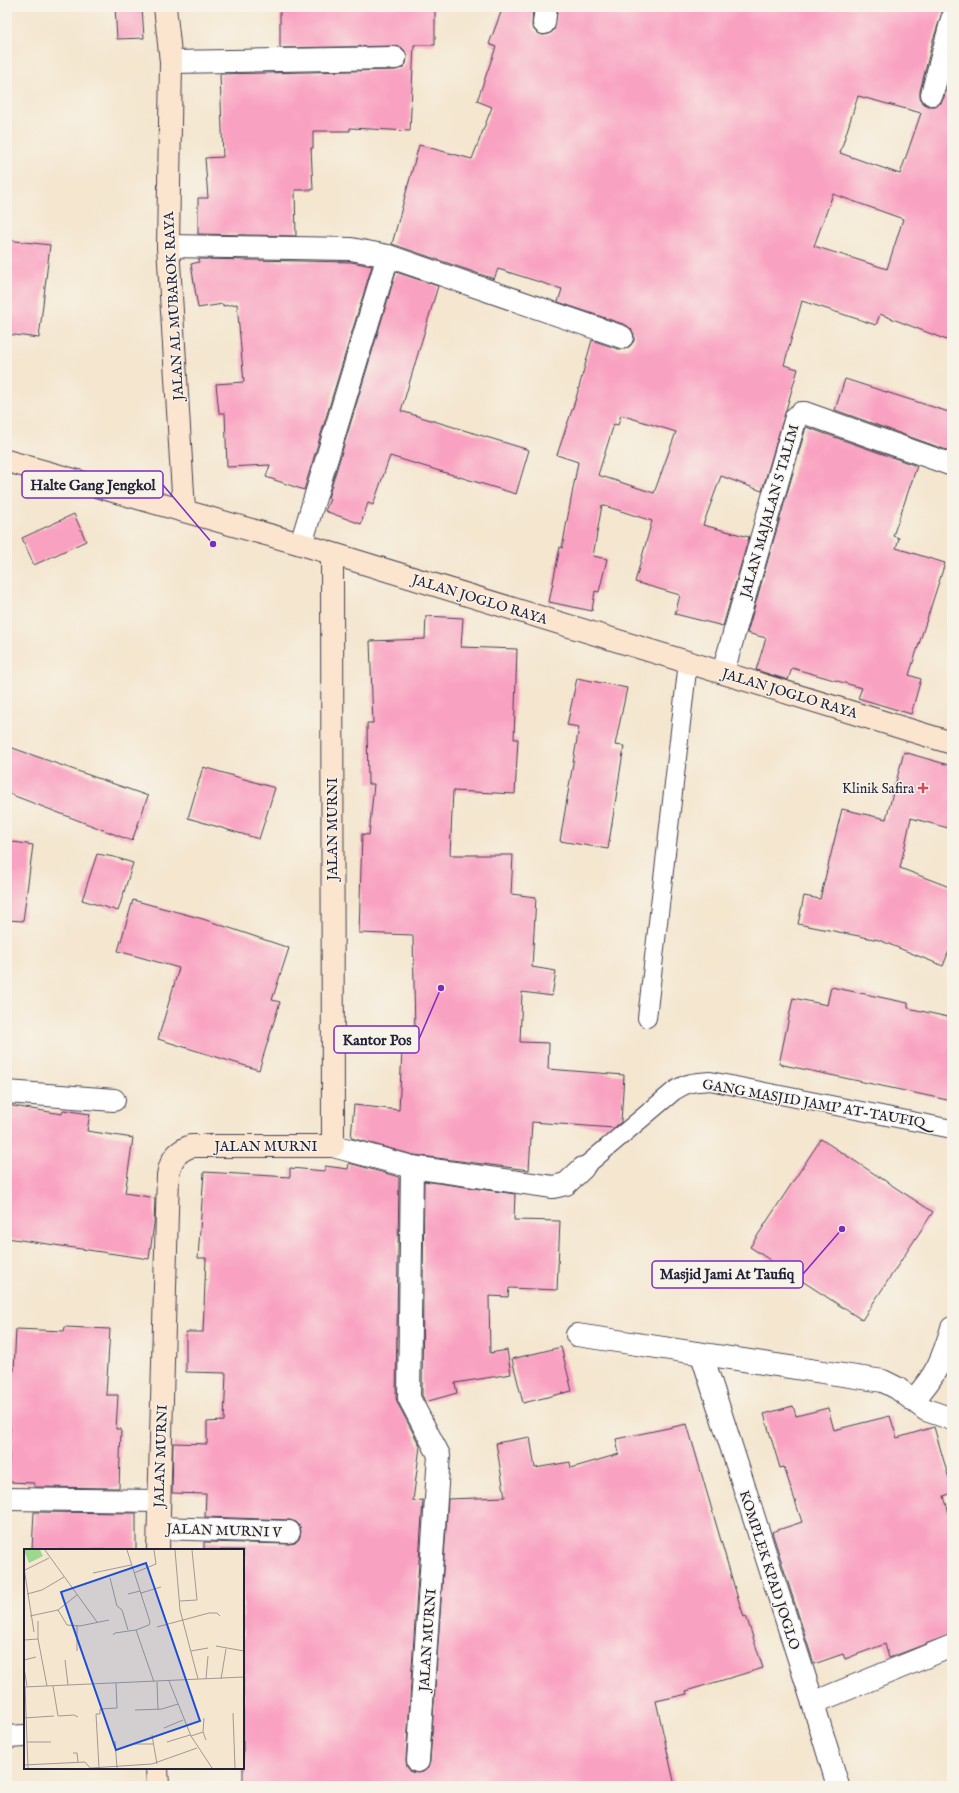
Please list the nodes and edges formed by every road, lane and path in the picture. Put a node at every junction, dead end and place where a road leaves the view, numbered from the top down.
1 (165, 7) edge
2 (952, 19) edge
3 (395, 58) dead end
4 (171, 62) junction
5 (932, 94) dead end
6 (168, 246) junction
7 (388, 256) junction
8 (622, 337) dead end
9 (7, 461) edge
10 (952, 464) edge
11 (184, 510) junction
12 (301, 544) junction
13 (332, 554) junction
14 (688, 662) junction
15 (723, 672) junction
16 (952, 743) edge
17 (647, 1018) dead end
18 (7, 1092) edge
19 (114, 1100) dead end
20 (952, 1129) edge
21 (333, 1146) junction
22 (412, 1167) junction
23 (583, 1168) joint
24 (952, 1328) edge
25 (577, 1335) dead end
26 (702, 1355) junction
27 (914, 1400) junction
28 (952, 1419) edge
29 (7, 1498) edge
30 (159, 1501) junction
31 (159, 1528) junction
32 (289, 1532) dead end
33 (158, 1549) edge
34 (952, 1646) edge
35 (813, 1703) junction
36 (24, 1736) edge
37 (7, 1737) edge
38 (418, 1761) dead end
39 (157, 1769) edge
40 (158, 1786) edge
41 (838, 1786) edge

1 - 4 street, JALAN AL MUBAROK RAYA
2 - 5 street
3 - 4 street
4 - 6 street, JALAN AL MUBAROK RAYA
6 - 7 street
6 - 11 street, JALAN AL MUBAROK RAYA
7 - 8 street
7 - 12 street
9 - 11 street, JALAN JOGLO RAYA
10 - 15 street, JALAN MAJALAN S TALIM
11 - 12 street, JALAN JOGLO RAYA
12 - 13 street, JALAN JOGLO RAYA
13 - 14 street, JALAN JOGLO RAYA
13 - 21 street, JALAN MURNI
14 - 15 street, JALAN JOGLO RAYA
14 - 17 lane
15 - 16 street, JALAN JOGLO RAYA
18 - 19 street
20 - 23 lane, GANG MASJID JAMI' AT-TAUFIQ
21 - 22 street, GANG MASJID JAMI' AT-TAUFIQ
21 - 30 street, JALAN MURNI
22 - 23 street, GANG MASJID JAMI' AT-TAUFIQ
22 - 38 street, JALAN MURNI
24 - 27 street
25 - 26 street
26 - 27 street
26 - 35 street, KOMPLEK KPAD JOGLO
27 - 28 street
29 - 30 street
30 - 31 street, JALAN MURNI
31 - 32 street, JALAN MURNI V
31 - 33 street, JALAN MURNI
34 - 35 street
35 - 41 street, KOMPLEK KPAD JOGLO
36 - 37 street
39 - 40 street

